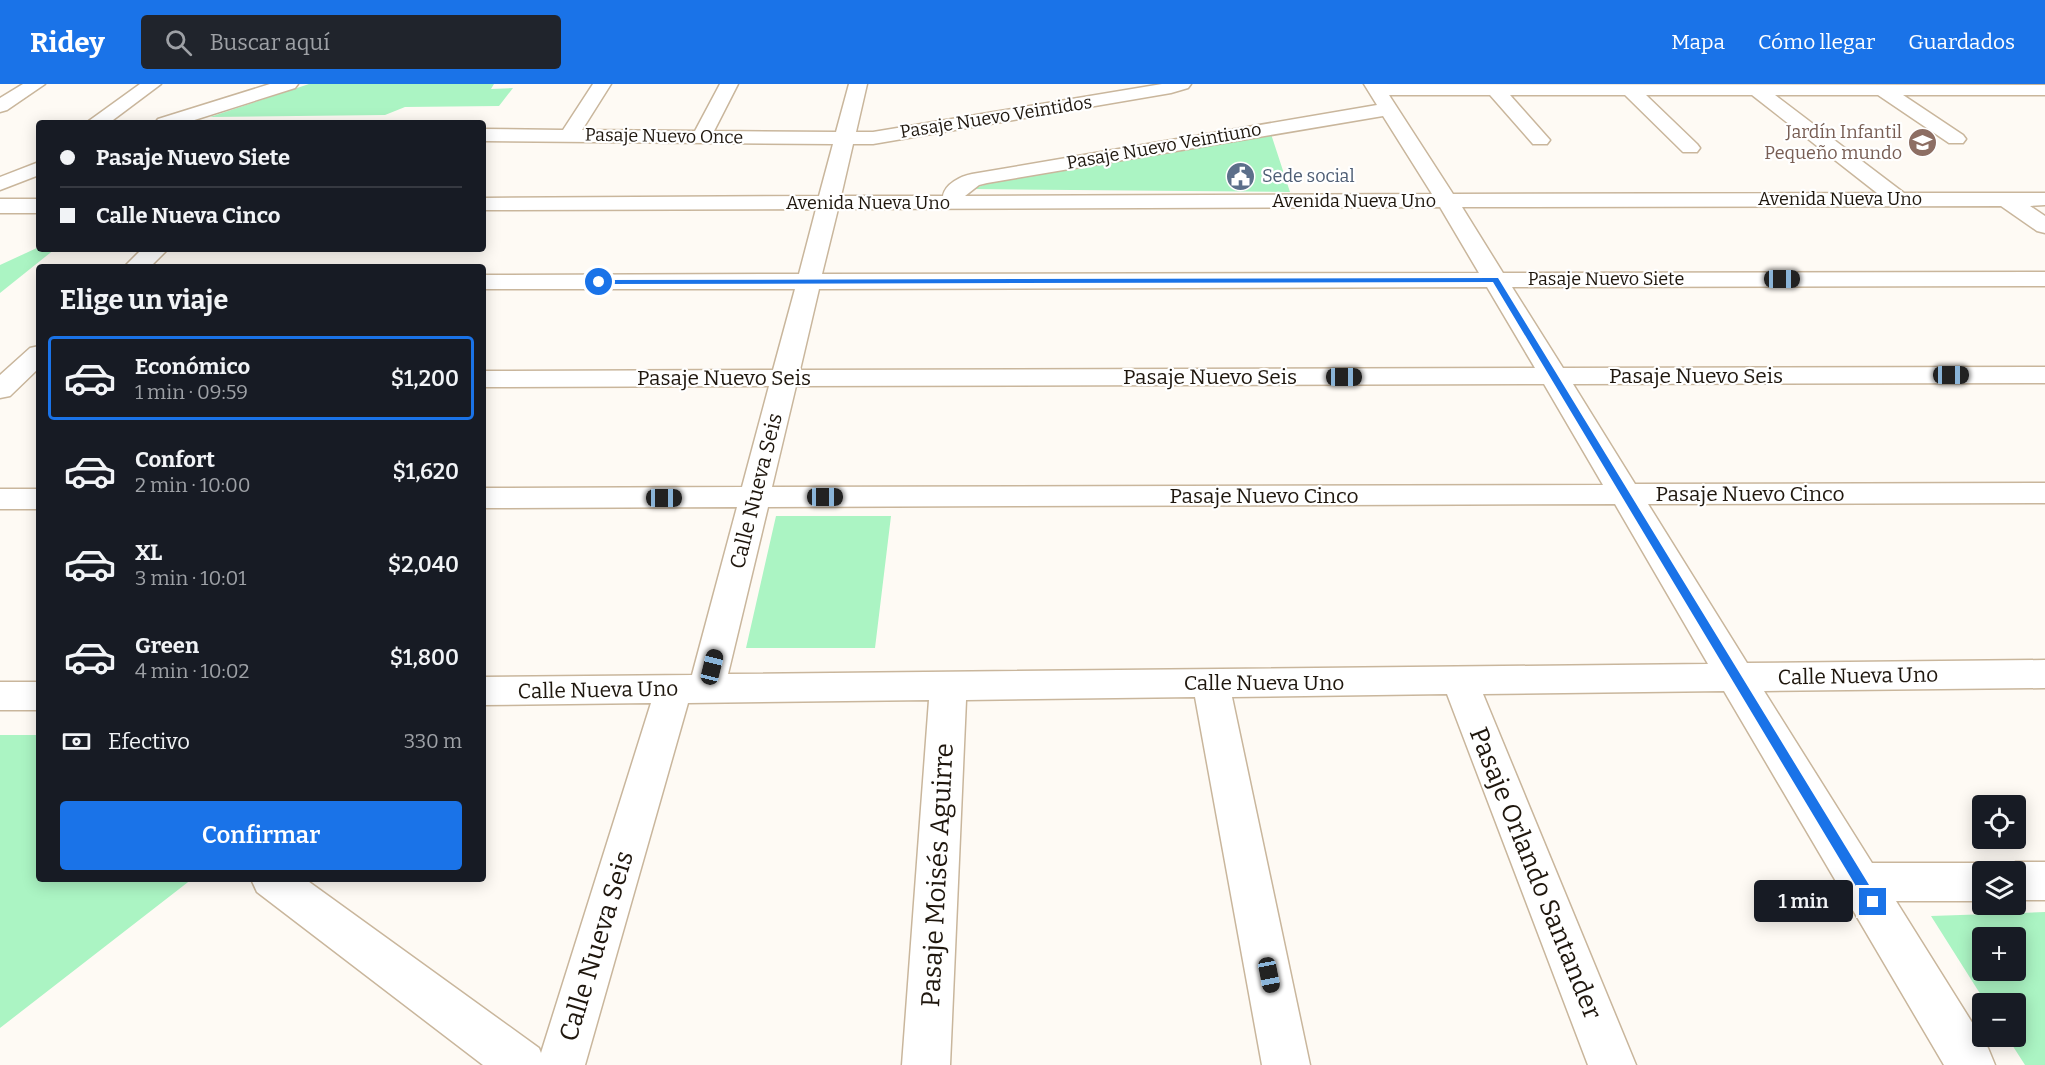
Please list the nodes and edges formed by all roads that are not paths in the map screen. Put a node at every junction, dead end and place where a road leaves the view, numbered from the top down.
1 (36, 84) edge
2 (152, 84) edge
3 (289, 84) edge
4 (602, 84) edge
5 (729, 84) edge
6 (858, 84) edge
7 (1182, 84) edge
8 (1375, 87) edge
9 (1642, 88) edge
10 (1496, 90) junction
11 (1756, 90) junction
12 (1882, 90) junction
13 (2005, 90) junction
14 (2045, 90) edge
15 (0, 106) edge
16 (2035, 107) dead end
17 (1389, 109) junction
18 (100, 120) edge
19 (175, 120) edge
20 (486, 135) edge
21 (569, 135) junction
22 (702, 136) junction
23 (844, 138) junction
24 (1956, 139) dead end
25 (1540, 140) dead end
26 (1690, 148) dead end
27 (36, 169) edge
28 (0, 184) edge
29 (1898, 199) junction
30 (2006, 199) junction
31 (2045, 199) edge
32 (1448, 201) junction
33 (954, 202) junction
34 (828, 203) junction
35 (486, 204) edge
36 (0, 206) edge
37 (36, 206) edge
38 (2045, 226) edge
39 (153, 252) edge
40 (139, 264) edge
41 (2045, 279) edge
42 (1495, 280) junction
43 (808, 281) junction
44 (486, 282) edge
45 (36, 357) edge
46 (2045, 375) edge
47 (1554, 376) junction
48 (784, 378) junction
49 (486, 379) edge
50 (36, 380) edge
51 (5, 385) edge
52 (2045, 493) edge
53 (1625, 495) junction
54 (754, 497) junction
55 (486, 498) edge
56 (0, 499) edge
57 (36, 499) edge
58 (2045, 674) edge
59 (1736, 677) junction
60 (1460, 681) junction
61 (1211, 683) junction
62 (948, 685) junction
63 (690, 689) junction
64 (486, 691) edge
65 (0, 696) edge
66 (36, 696) edge
67 (2026, 881) edge
68 (2045, 881) edge
69 (276, 882) edge
70 (1860, 882) junction
71 (1972, 882) edge
72 (522, 1065) edge
73 (561, 1065) edge
74 (926, 1065) edge
75 (1286, 1065) edge
76 (1612, 1065) edge
77 (1971, 1065) edge

1 - 15 street
2 - 18 street
3 - 19 street
4 - 21 street
5 - 22 street
6 - 23 street, Calle Nueva Seis
7 - 23 street, Pasaje Nuevo Veintidos
8 - 10 street
8 - 17 street
9 - 10 street
9 - 11 street
9 - 26 street
10 - 25 street
11 - 12 street
11 - 29 street
12 - 13 street
12 - 24 street
13 - 14 street
13 - 16 street
17 - 32 street
17 - 33 street, Pasaje Nuevo Veintiuno
20 - 21 street, Pasaje Nuevo Once
21 - 22 street, Pasaje Nuevo Once
22 - 23 street, Pasaje Nuevo Once
23 - 34 street, Calle Nueva Seis
27 - 28 street
29 - 30 street, Avenida Nueva Uno
29 - 32 street, Avenida Nueva Uno
30 - 31 street, Avenida Nueva Uno
30 - 38 street
32 - 33 street, Avenida Nueva Uno
32 - 42 street
33 - 34 street, Avenida Nueva Uno
34 - 35 street, Avenida Nueva Uno
34 - 43 street, Calle Nueva Seis
36 - 37 street
39 - 40 street
41 - 42 street, Pasaje Nuevo Siete
42 - 43 street, Pasaje Nuevo Siete
42 - 47 street
43 - 44 street, Pasaje Nuevo Siete
43 - 48 street, Calle Nueva Seis
45 - 51 street
46 - 47 street, Pasaje Nuevo Seis
47 - 48 street, Pasaje Nuevo Seis
47 - 53 street
48 - 49 street, Pasaje Nuevo Seis
48 - 54 street, Calle Nueva Seis
50 - 51 street
52 - 53 street, Pasaje Nuevo Cinco
53 - 54 street, Pasaje Nuevo Cinco
53 - 59 street
54 - 55 street, Pasaje Nuevo Cinco
54 - 63 street, Calle Nueva Seis
56 - 57 street
58 - 59 street, Calle Nueva Uno
59 - 60 street, Calle Nueva Uno
59 - 70 street
60 - 61 street, Calle Nueva Uno
60 - 76 street, Pasaje Orlando Santander
61 - 62 street, Calle Nueva Uno
61 - 75 street
62 - 63 street, Calle Nueva Uno
62 - 74 street, Pasaje Moisés Aguirre
63 - 64 street, Calle Nueva Uno
63 - 73 street, Calle Nueva Seis
65 - 66 street
67 - 68 street
69 - 72 street
70 - 71 street
70 - 77 street

